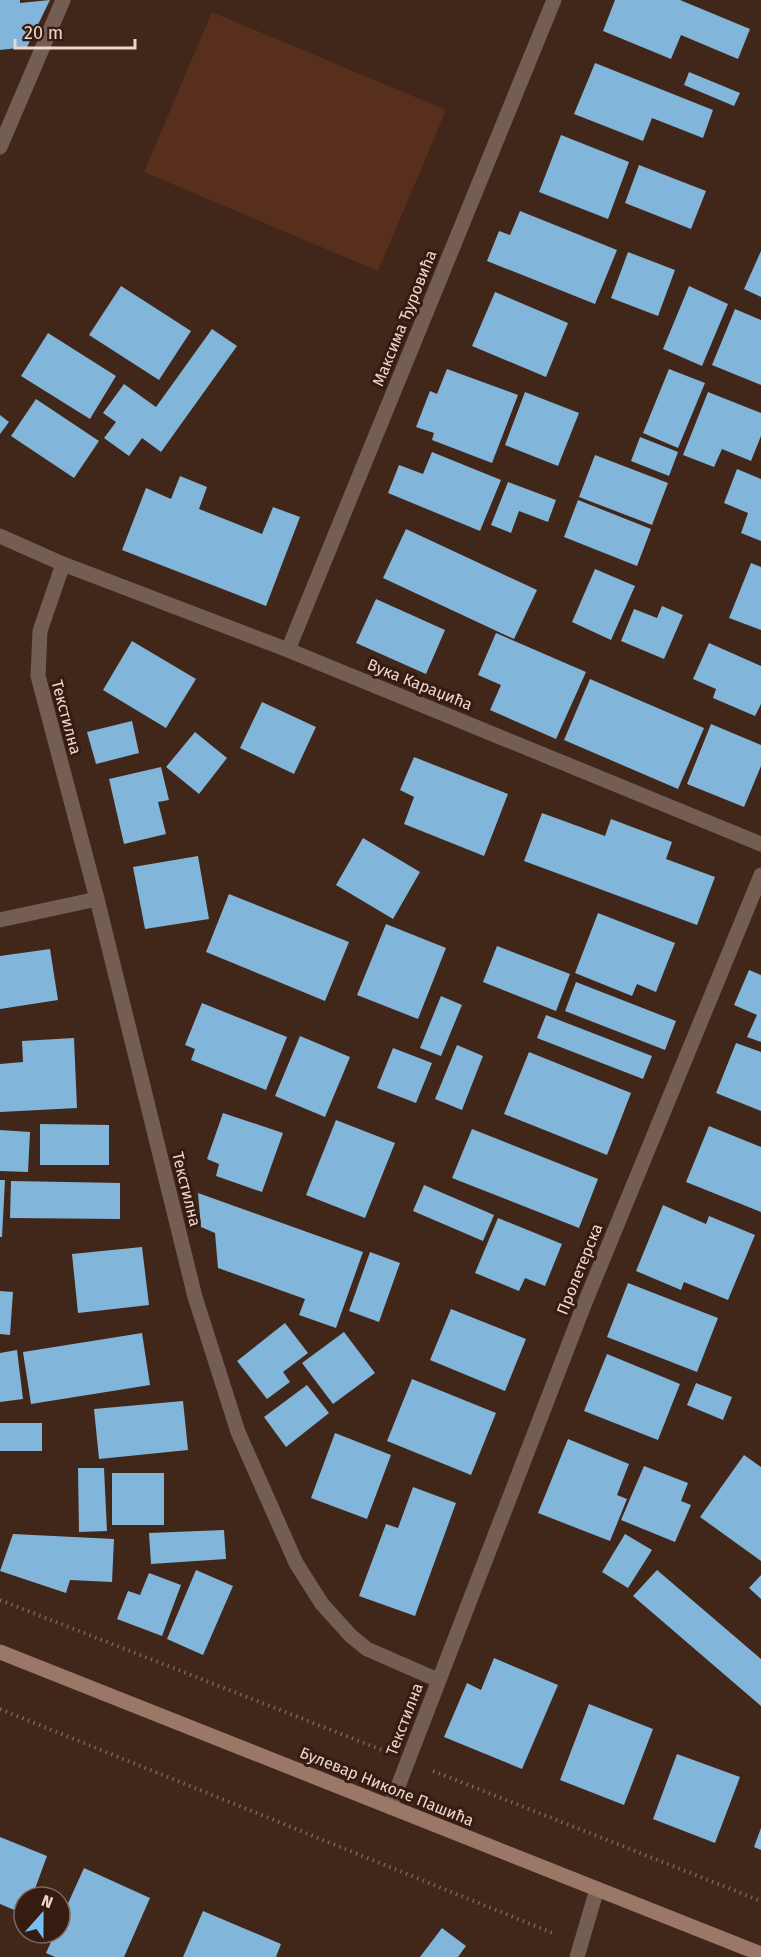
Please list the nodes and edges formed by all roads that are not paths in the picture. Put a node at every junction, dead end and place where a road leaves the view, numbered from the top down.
1 (63, 0) edge
2 (554, 0) edge
3 (0, 147) edge
4 (0, 536) edge
5 (63, 564) junction
6 (288, 650) junction
7 (761, 843) edge
8 (761, 875) edge
9 (97, 899) junction
10 (0, 920) edge
11 (0, 1652) edge
12 (438, 1680) junction
13 (390, 1807) junction
14 (597, 1889) junction
15 (578, 1951) edge
16 (761, 1954) edge

1 - 3 street
2 - 6 street, Максима Ђуровића
4 - 5 street
5 - 6 street, Вука Караџића
5 - 9 street, Текстилна
6 - 7 street, Вука Караџића
8 - 12 street, Пролетерска
9 - 10 street
9 - 12 street, Текстилна
11 - 13 main road, Булевар Николе Пашића
12 - 13 street, Текстилна
13 - 14 main road, Булевар Николе Пашића
14 - 15 street
14 - 16 main road, Булевар Николе Пашића

